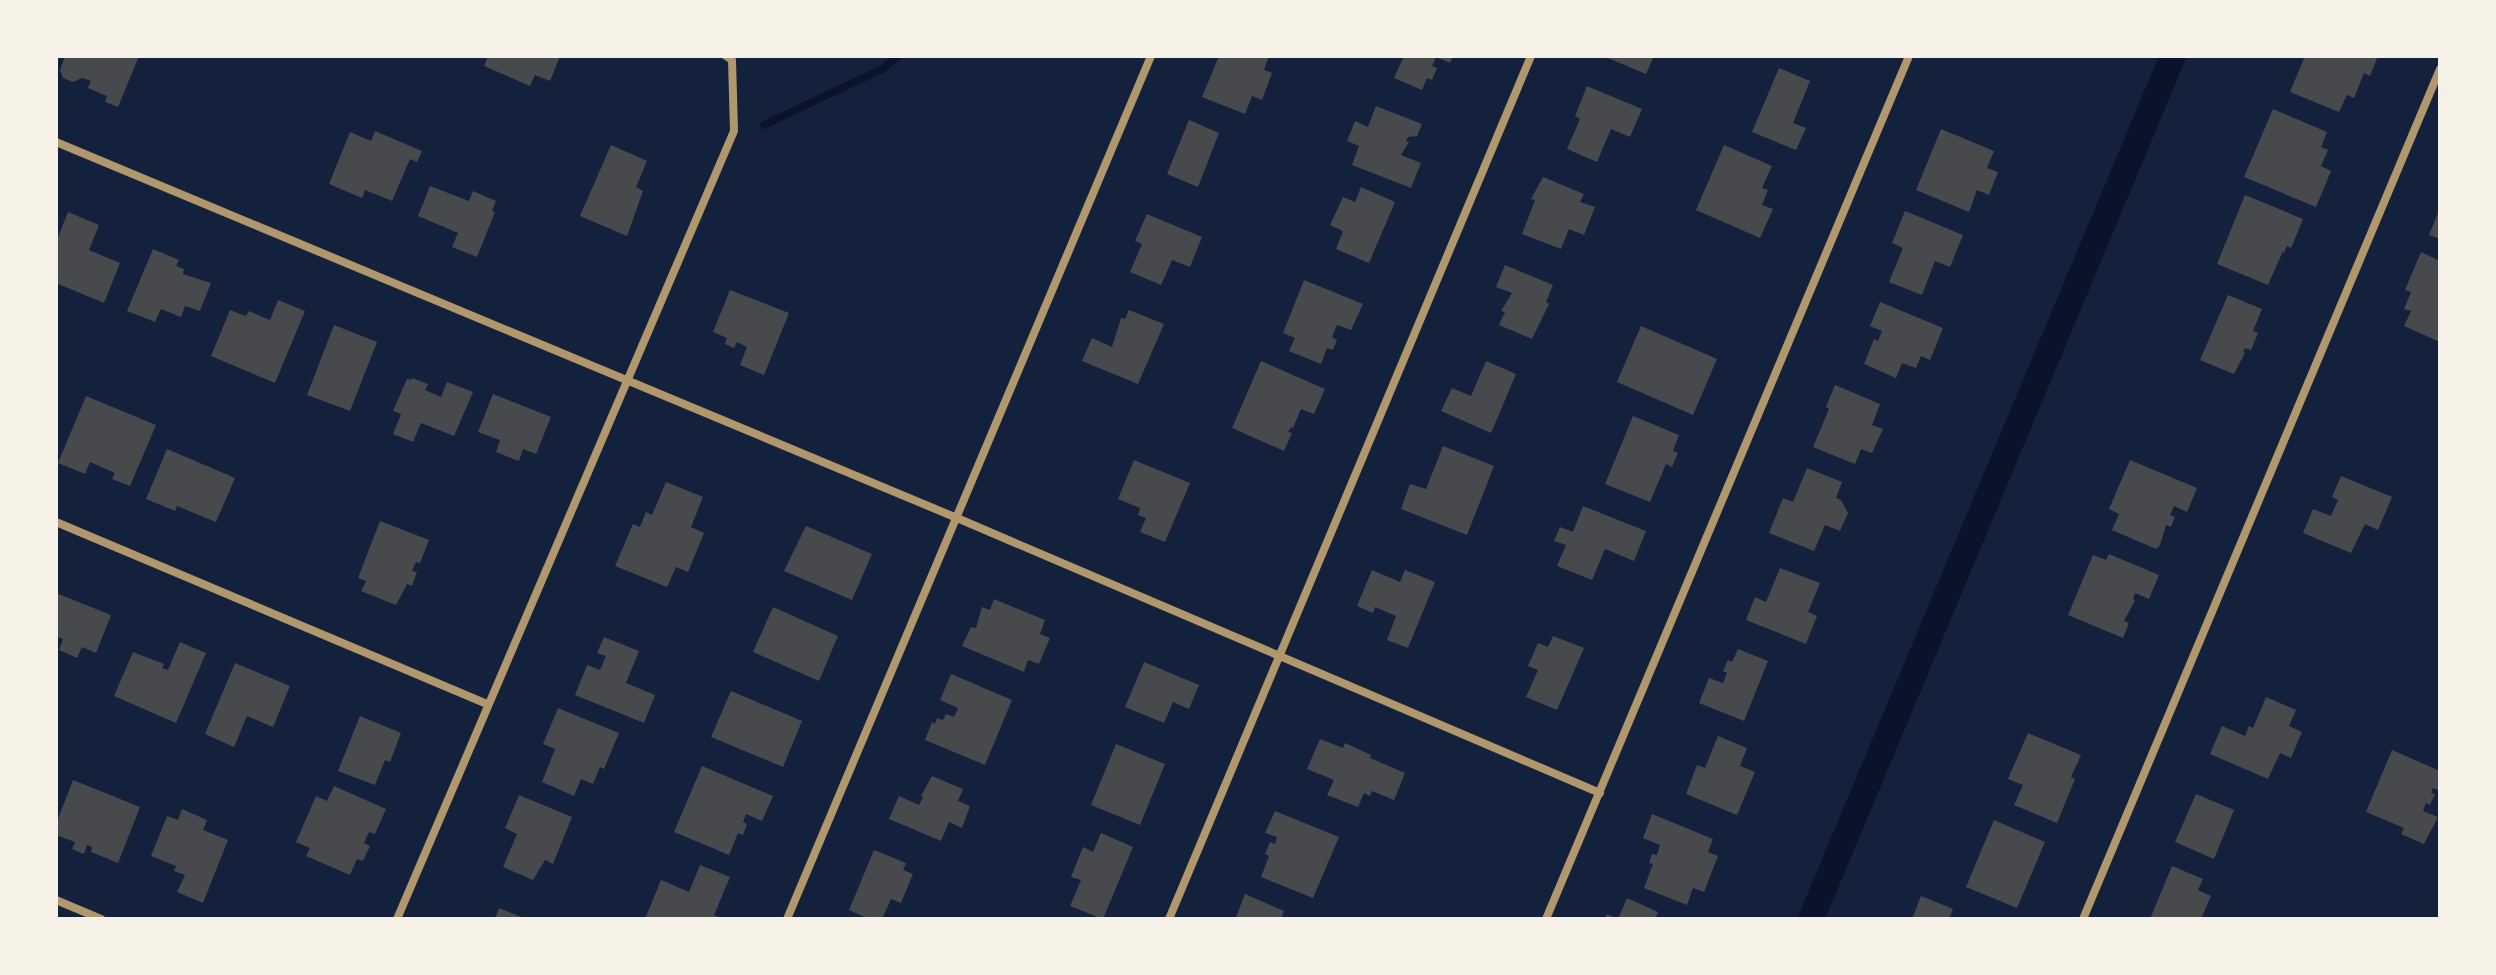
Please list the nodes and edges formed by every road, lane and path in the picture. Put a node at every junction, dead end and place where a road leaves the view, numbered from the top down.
1 (1151, 56) edge
2 (1531, 56) edge
3 (1909, 56) edge
4 (729, 58) edge
5 (2440, 69) edge
6 (56, 142) edge
7 (626, 381) junction
8 (957, 518) junction
9 (56, 522) edge
10 (1279, 656) junction
11 (487, 704) junction
12 (1600, 793) junction
13 (56, 900) edge
14 (101, 919) edge
15 (397, 919) edge
16 (787, 919) edge
17 (1169, 919) edge
18 (1546, 919) edge
19 (2083, 919) edge

1 - 8 street
2 - 10 street
3 - 12 street
4 - 7 street
5 - 19 street
6 - 7 street
7 - 8 street
7 - 11 street
8 - 10 street
8 - 16 street
9 - 11 street
10 - 12 street
10 - 17 street
11 - 15 street
12 - 18 street
13 - 14 street

